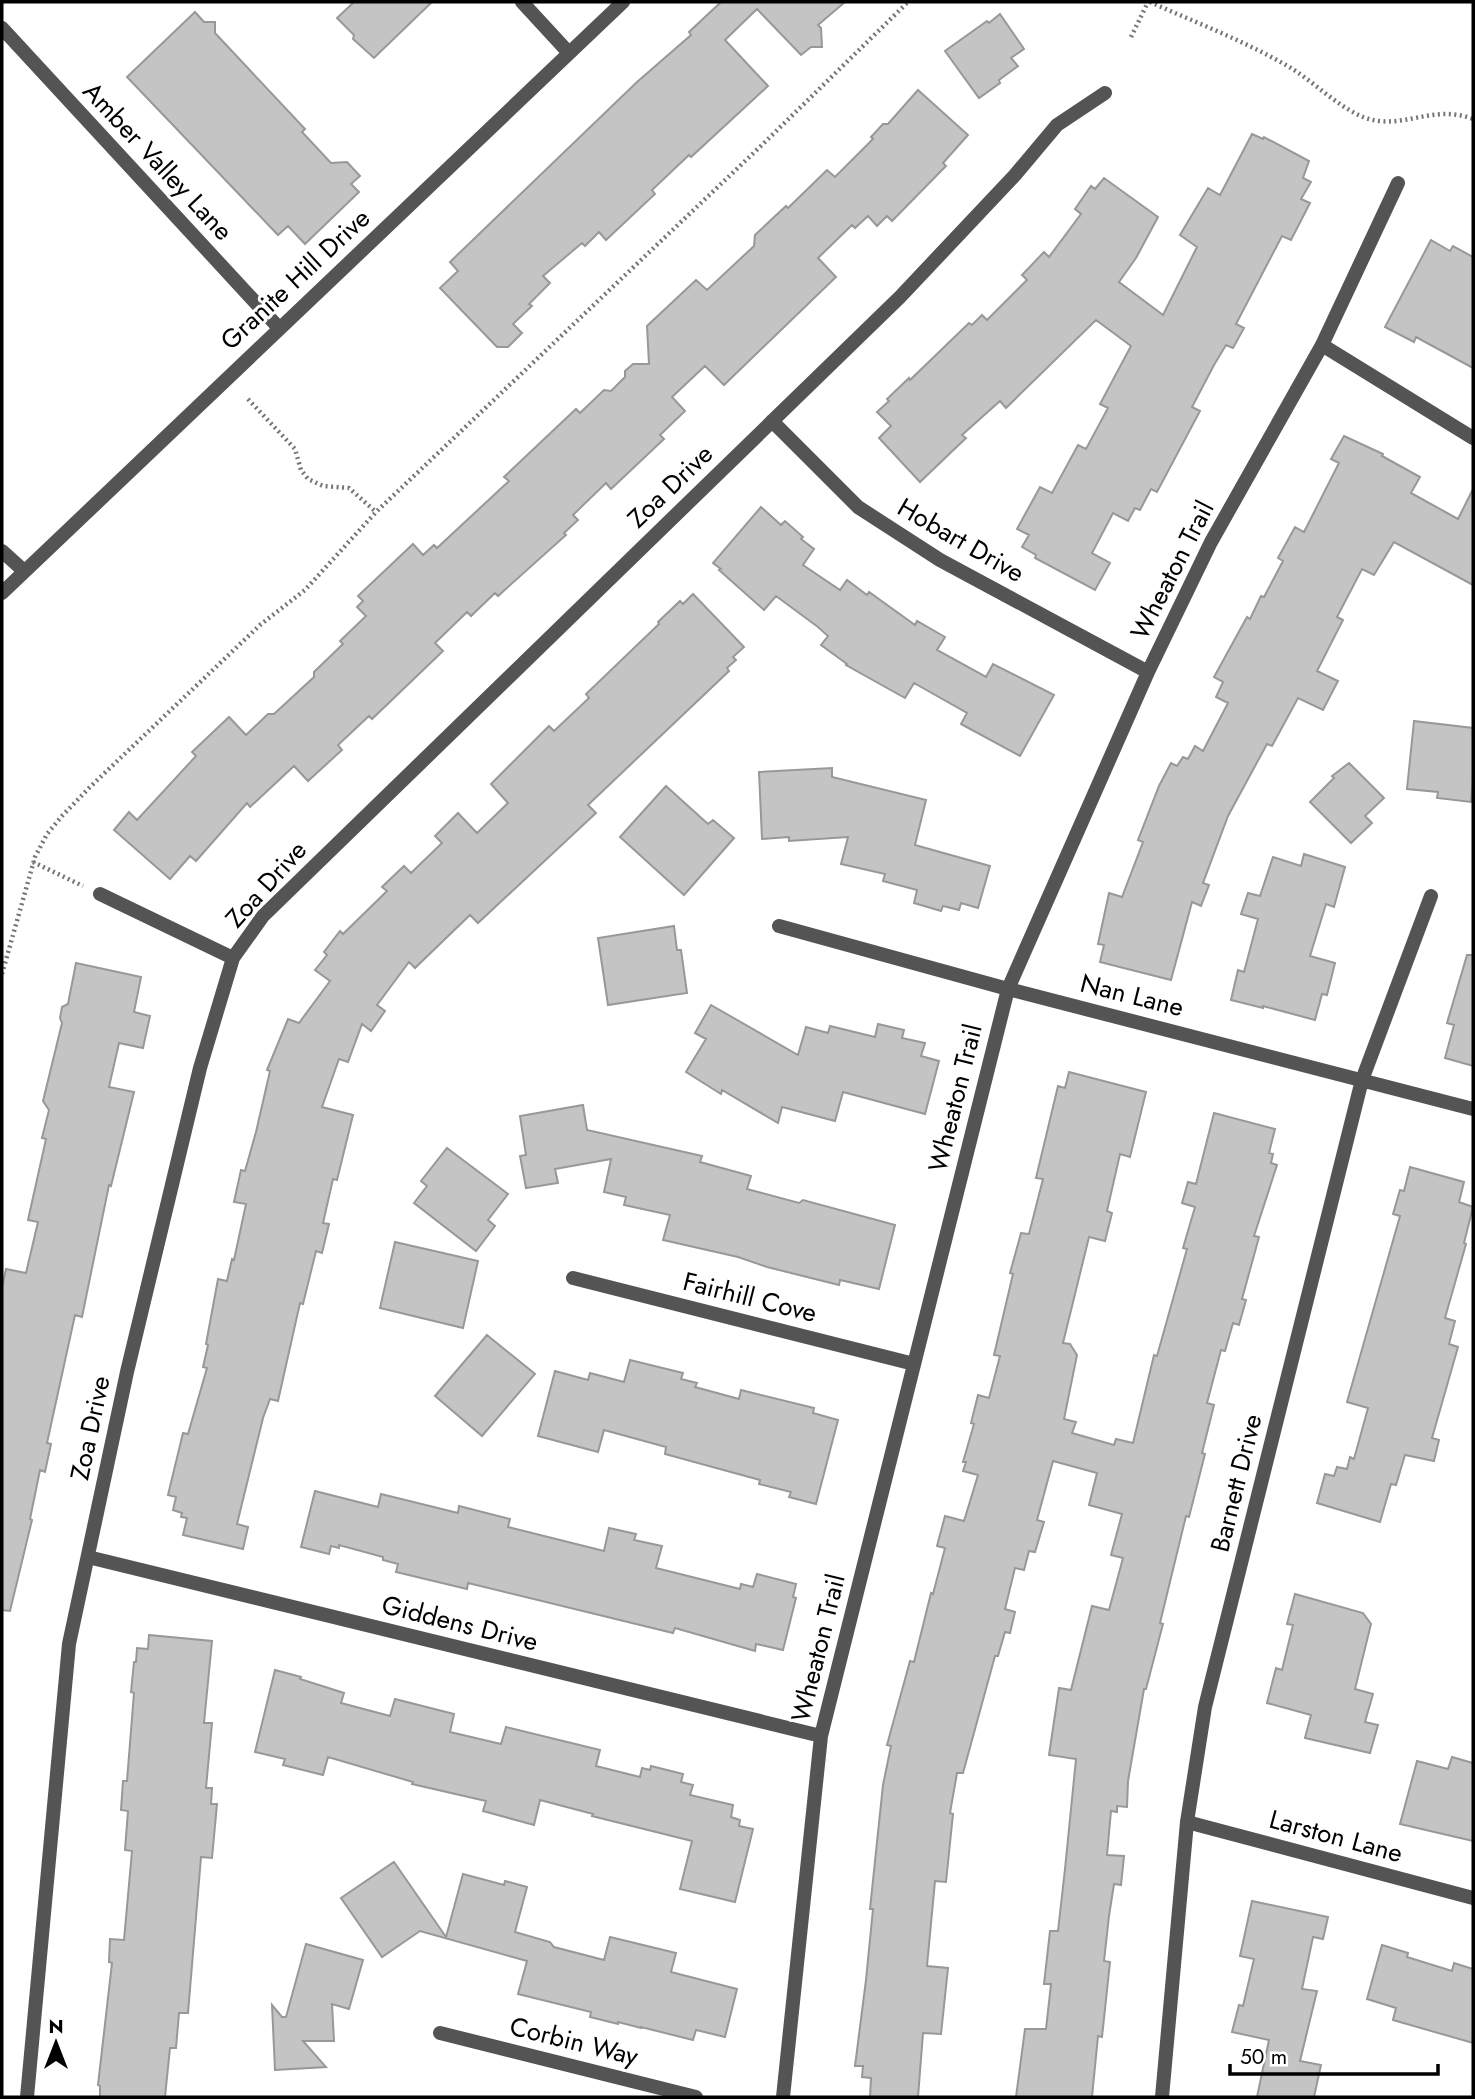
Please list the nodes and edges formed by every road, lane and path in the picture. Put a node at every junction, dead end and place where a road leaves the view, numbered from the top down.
1 (522, 2) edge
2 (623, 2) edge
3 (908, 2) edge
4 (1149, 2) edge
5 (2, 28) edge
6 (1131, 37) dead end
7 (569, 53) junction
8 (1105, 93) dead end
9 (1473, 119) edge
10 (1398, 183) dead end
11 (279, 328) junction
12 (1322, 345) junction
13 (248, 399) dead end
14 (772, 421) junction
15 (1473, 438) edge
16 (376, 512) junction
17 (2, 551) edge
18 (24, 571) junction
19 (2, 593) edge
20 (1148, 672) junction
21 (33, 862) junction
22 (100, 894) joint
23 (1431, 895) dead end
24 (779, 926) dead end
25 (233, 958) junction
26 (2, 974) edge
27 (1008, 989) junction
28 (1363, 1080) junction
29 (1473, 1109) edge
30 (573, 1278) dead end
31 (915, 1364) junction
32 (88, 1557) junction
33 (821, 1736) junction
34 (1187, 1822) junction
35 (1473, 1898) edge
36 (440, 2033) dead end
37 (27, 2097) edge
38 (696, 2097) edge
39 (783, 2097) edge
40 (1162, 2097) edge

1 - 7 street
2 - 7 street, Granite Hill Drive
3 - 16 path
4 - 6 path
4 - 9 path
5 - 11 street, Amber Valley Lane
7 - 11 street, Granite Hill Drive
8 - 14 street, Zoa Drive
10 - 12 street, Wheaton Trail
11 - 18 street, Granite Hill Drive
12 - 15 street
12 - 20 street, Wheaton Trail
13 - 16 path
14 - 20 street, Hobart Drive
14 - 25 street, Zoa Drive
16 - 21 path
17 - 18 street
18 - 19 street, Granite Hill Drive
20 - 27 street, Wheaton Trail
21 - 22 path
21 - 26 path
22 - 25 street
23 - 28 street, Barnett Drive
24 - 27 street, Nan Lane
25 - 32 street, Zoa Drive
27 - 28 street, Nan Lane
27 - 31 street, Wheaton Trail
28 - 29 street, Nan Lane
28 - 34 street, Barnett Drive
30 - 31 street, Fairhill Cove
31 - 33 street, Wheaton Trail
32 - 33 street, Giddens Drive
32 - 37 street, Zoa Drive
33 - 39 street, Wheaton Trail
34 - 35 street, Larston Lane
34 - 40 street, Barnett Drive
36 - 38 street, Corbin Way

